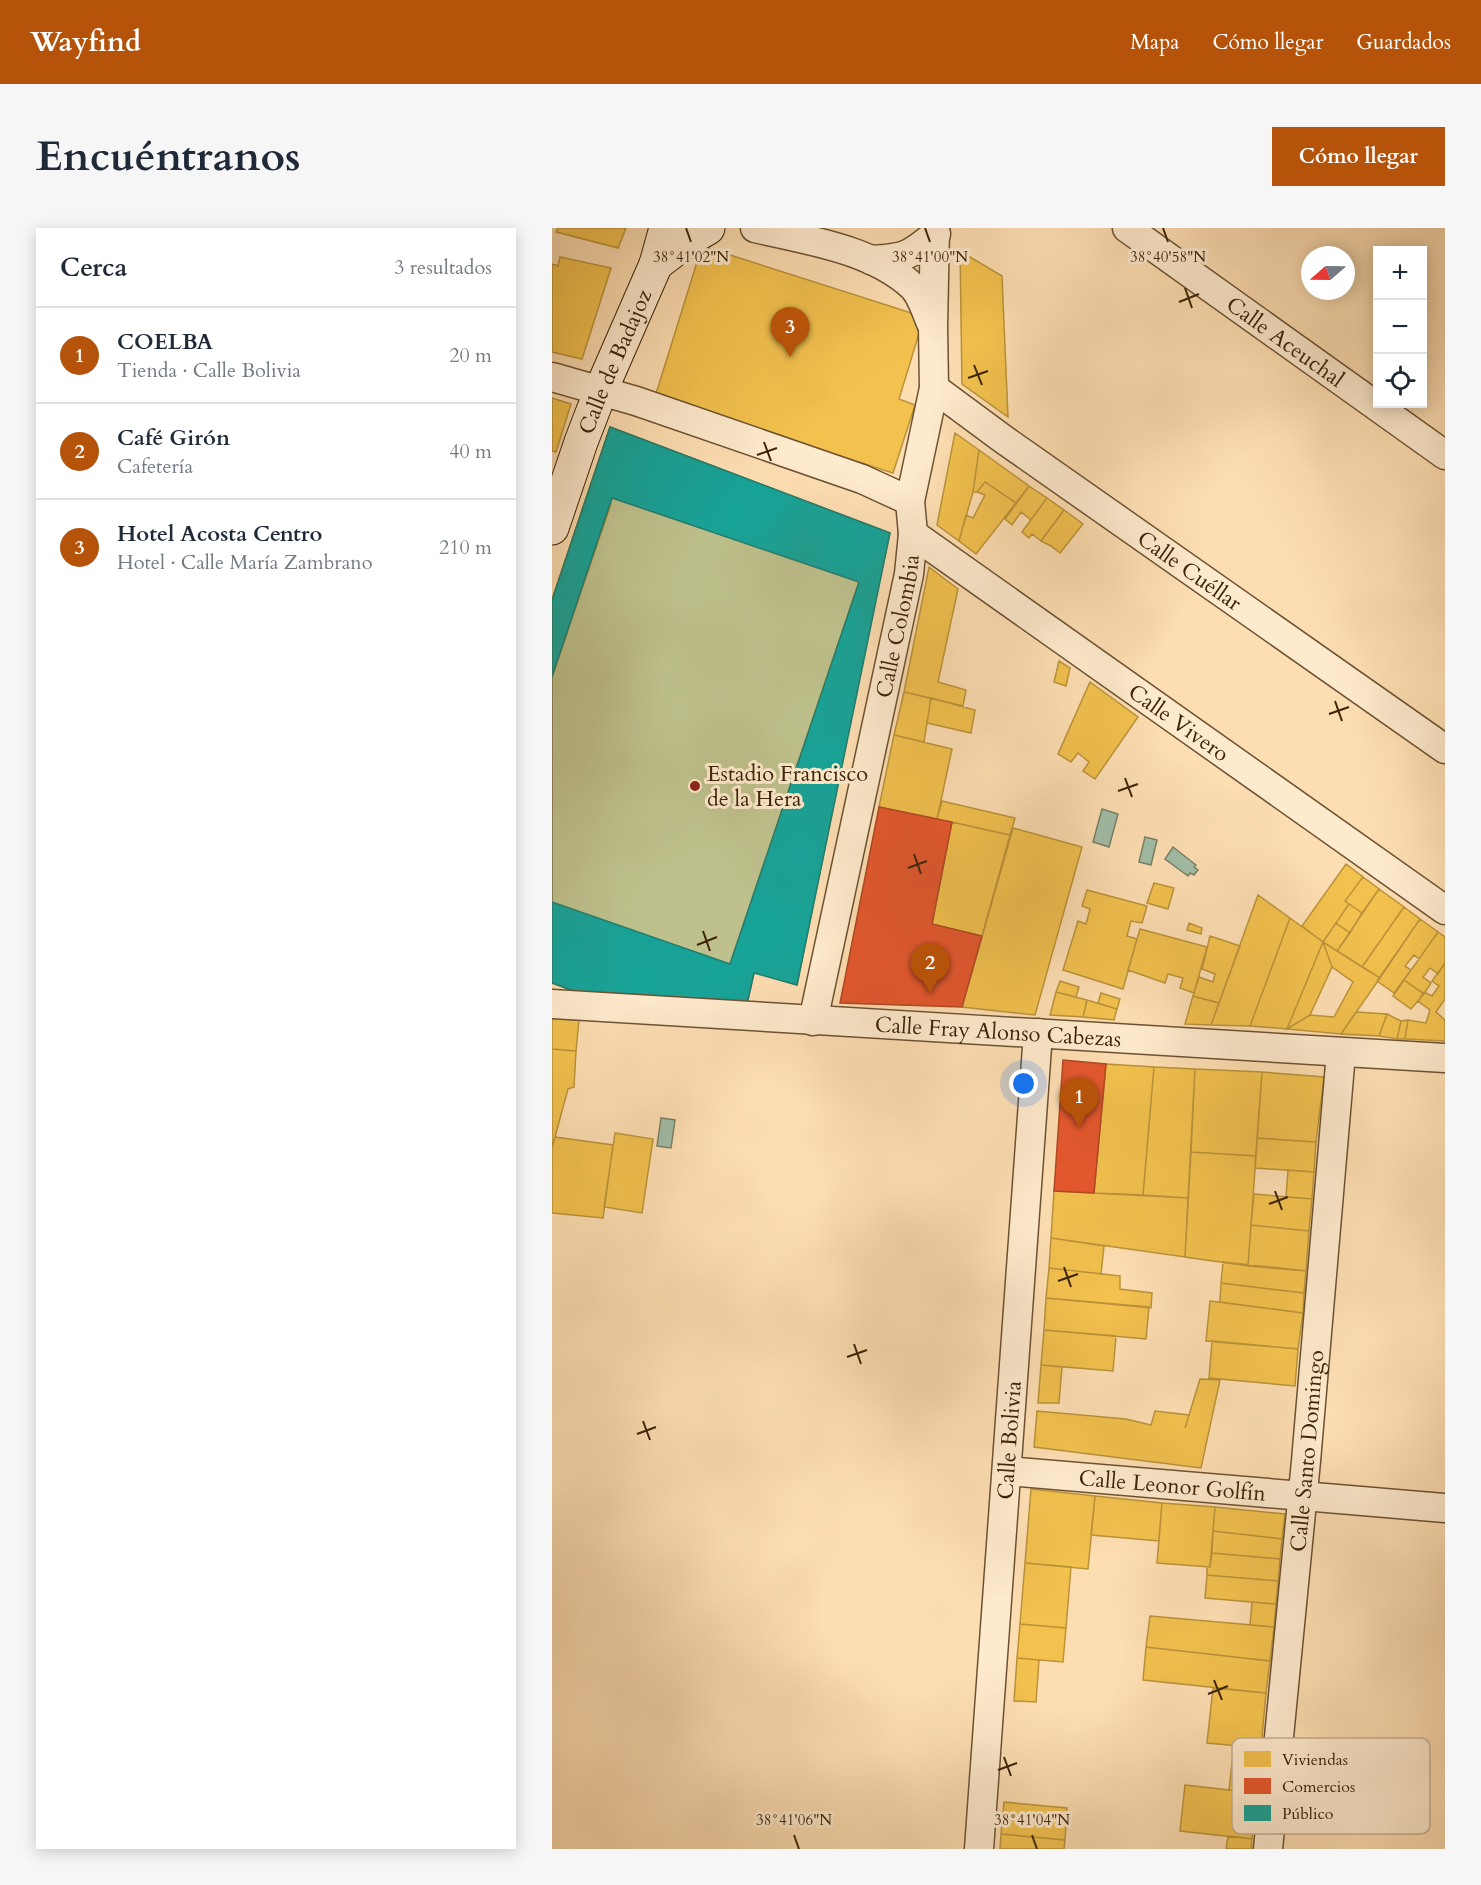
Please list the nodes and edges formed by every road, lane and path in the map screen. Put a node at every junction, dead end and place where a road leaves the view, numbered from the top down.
1 (666, 228) edge
2 (708, 228) edge
3 (755, 228) edge
4 (800, 228) edge
5 (1127, 228) edge
6 (935, 231) edge
7 (828, 246) junction
8 (871, 260) junction
9 (656, 264) junction
10 (933, 327) junction
11 (552, 377) edge
12 (934, 388) junction
13 (601, 390) junction
14 (1445, 455) edge
15 (918, 462) junction
16 (862, 479) junction
17 (910, 501) junction
18 (552, 528) edge
19 (913, 534) junction
20 (1445, 749) edge
21 (1445, 910) edge
22 (552, 1004) edge
23 (813, 1021) junction
24 (1038, 1033) junction
25 (1341, 1053) junction
26 (1445, 1059) edge
27 (1007, 1471) junction
28 (1301, 1496) junction
29 (1445, 1509) edge
30 (1278, 1738) edge
31 (1269, 1834) edge
32 (979, 1849) edge
33 (1268, 1849) edge

1 - 9 street, Calle de Badajoz
2 - 9 street, Calle de Badajoz
3 - 7 street
4 - 7 street
5 - 14 street, Calle Aceuchal
6 - 8 street
6 - 10 street, Calle Colombia
7 - 8 street
8 - 10 street
9 - 13 street, Calle de Badajoz
10 - 12 street, Calle Colombia
11 - 13 street
12 - 15 street, Calle Colombia
12 - 20 street, Calle Cuéllar
13 - 16 street
13 - 18 street, Calle de Badajoz
15 - 16 street
15 - 17 street, Calle Colombia
16 - 17 street
17 - 19 street, Calle Colombia
19 - 21 street, Calle Vivero
19 - 23 street, Calle Colombia
22 - 23 street, Calle Fray Alonso Cabezas
23 - 24 street, Calle Fray Alonso Cabezas
24 - 25 street, Calle Fray Alonso Cabezas
24 - 27 street, Calle Bolivia
25 - 26 street, Calle Fray Alonso Cabezas
25 - 28 street, Calle Santo Domingo
27 - 28 street, Calle Leonor Golfín
27 - 32 street, Calle Bolivia
28 - 29 street, Calle Leonor Golfín
28 - 30 street, Calle Santo Domingo
31 - 33 street, Calle Santo Domingo

